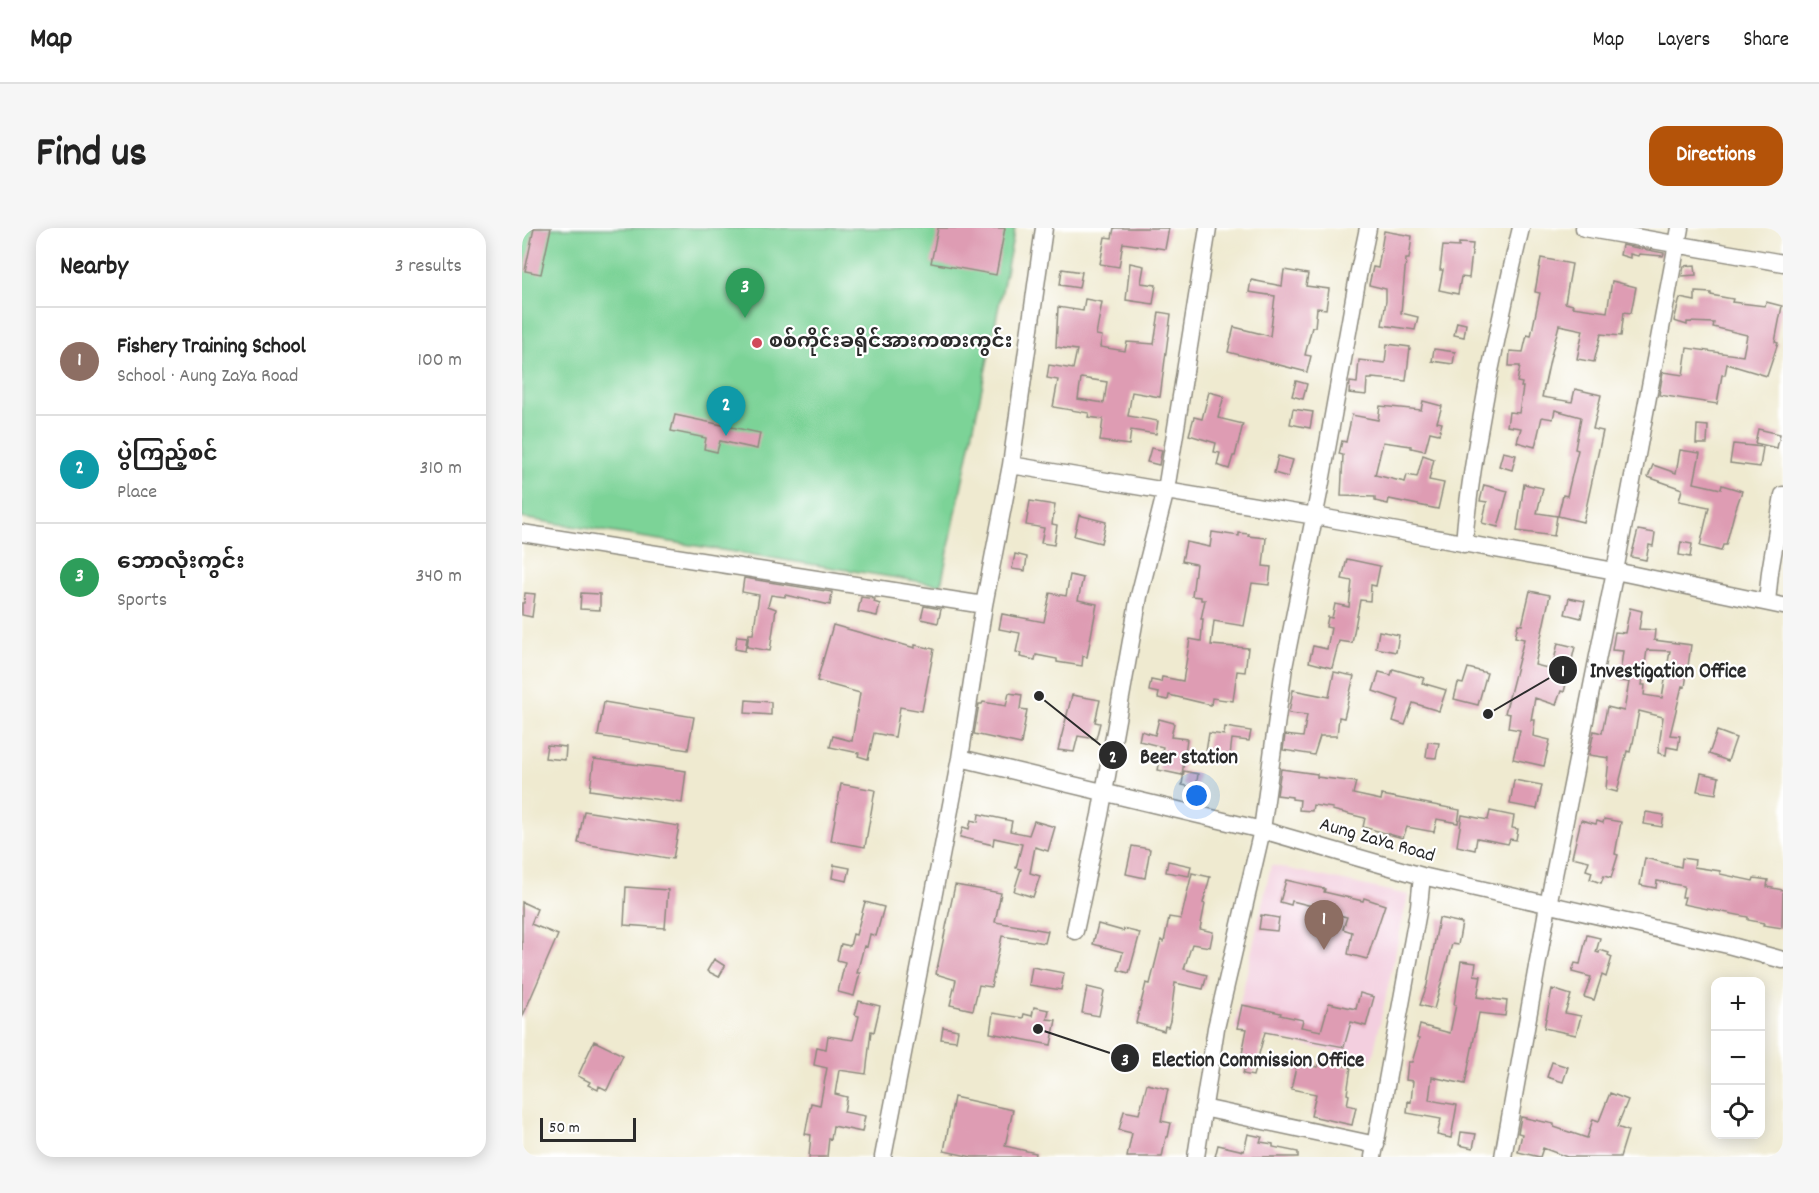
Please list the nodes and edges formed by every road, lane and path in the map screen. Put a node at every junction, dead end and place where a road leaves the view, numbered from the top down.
1 (1044, 228) edge
2 (1208, 228) edge
3 (1368, 228) edge
4 (1521, 228) edge
5 (1584, 228) edge
6 (1678, 236) edge
7 (1783, 263) edge
8 (1011, 465) junction
9 (1166, 490) junction
10 (1783, 495) edge
11 (1315, 516) junction
12 (522, 533) edge
13 (1464, 544) junction
14 (1615, 571) junction
15 (1775, 604) edge
16 (984, 605) junction
17 (960, 758) junction
18 (1104, 793) junction
19 (1262, 830) junction
20 (1422, 876) junction
21 (1548, 905) junction
22 (1076, 931) dead end
23 (1783, 960) edge
24 (1203, 1108) junction
25 (1375, 1151) edge
26 (883, 1157) edge
27 (1196, 1157) edge
28 (1503, 1157) edge

1 - 8 street
2 - 9 street
3 - 11 street
4 - 13 street
5 - 6 street
6 - 7 street
6 - 14 street
8 - 9 street
8 - 16 street
9 - 11 street
9 - 18 street
10 - 15 street
11 - 13 street
11 - 19 street
12 - 16 street
13 - 14 street
14 - 15 street
14 - 21 street
16 - 17 street
17 - 18 street, Aung ZaYa Road
17 - 26 street
18 - 19 street, Aung ZaYa Road
18 - 22 street
19 - 20 street, Aung ZaYa Road
19 - 24 street
20 - 21 street, Aung ZaYa Road
20 - 25 street
21 - 23 street, Aung ZaYa Road
21 - 28 street
24 - 25 street
24 - 27 street

